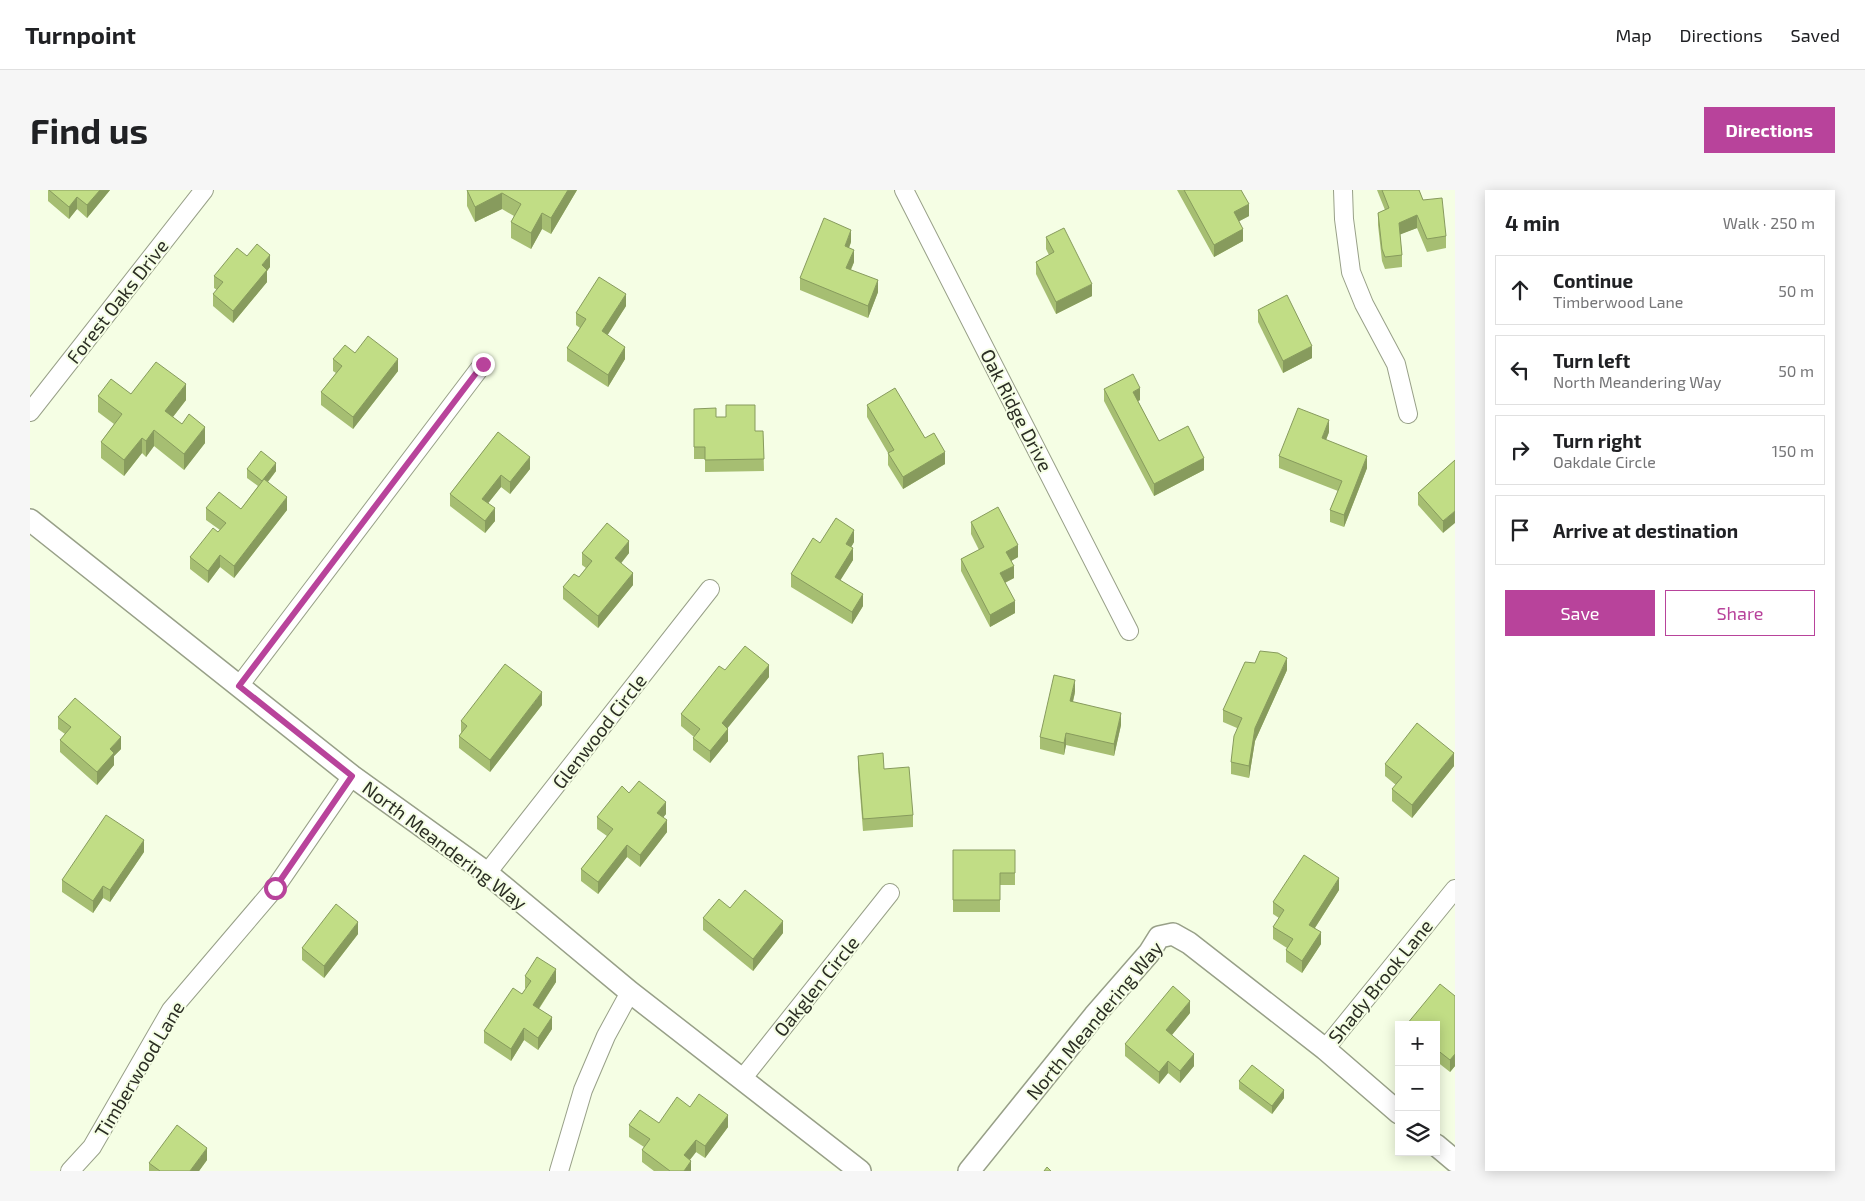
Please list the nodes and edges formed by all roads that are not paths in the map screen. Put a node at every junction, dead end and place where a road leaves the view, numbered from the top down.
1 (204, 190) edge
2 (904, 190) edge
3 (1343, 190) edge
4 (483, 364) dead end
5 (30, 412) edge
6 (1408, 414) dead end
7 (30, 520) edge
8 (710, 588) dead end
9 (1129, 630) dead end
10 (239, 686) junction
11 (352, 776) junction
12 (487, 873) junction
13 (1455, 889) edge
14 (890, 893) dead end
15 (630, 992) junction
16 (1325, 1049) junction
17 (742, 1079) junction
18 (1397, 1111) edge
19 (1440, 1148) edge
20 (1455, 1161) edge
21 (70, 1171) edge
22 (559, 1171) edge
23 (860, 1171) edge
24 (969, 1171) edge

1 - 5 street, Forest Oaks Drive
2 - 9 street, Oak Ridge Drive
3 - 6 street
4 - 10 street
7 - 10 street, North Meandering Way
8 - 12 street, Glenwood Circle
10 - 11 street, North Meandering Way
11 - 12 street, North Meandering Way
11 - 21 street, Timberwood Lane
12 - 15 street, North Meandering Way
13 - 16 street, Shady Brook Lane
14 - 17 street, Oakglen Circle
15 - 17 street, North Meandering Way
15 - 22 street
16 - 18 street, North Meandering Way
16 - 24 street, North Meandering Way
17 - 23 street, North Meandering Way
19 - 20 street

